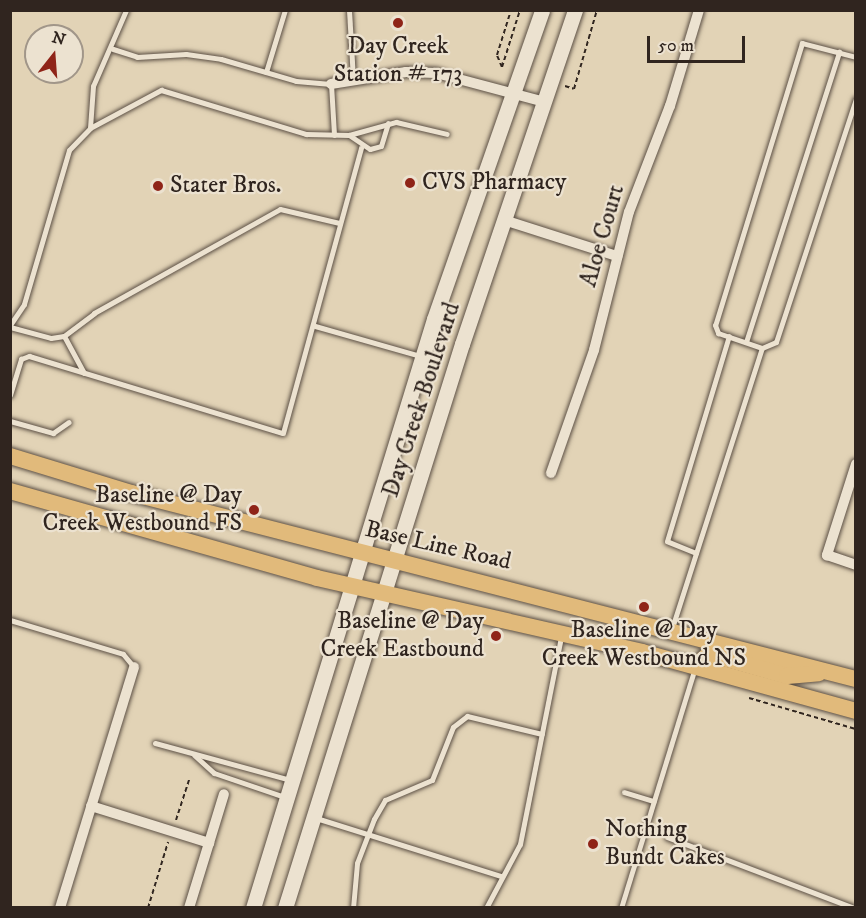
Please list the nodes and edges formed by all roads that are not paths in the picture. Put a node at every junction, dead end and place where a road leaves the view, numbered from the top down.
1 (126, 10) edge
2 (285, 10) edge
3 (349, 10) edge
4 (542, 10) edge
5 (575, 10) edge
6 (699, 10) edge
7 (113, 49) junction
8 (838, 52) junction
9 (855, 57) edge
10 (266, 72) junction
11 (353, 80) junction
12 (331, 84) junction
13 (515, 93) junction
14 (855, 99) edge
15 (545, 102) junction
16 (388, 123) junction
17 (90, 128) junction
18 (447, 134) dead end
19 (334, 135) junction
20 (349, 135) junction
21 (360, 147) junction
22 (504, 220) junction
23 (339, 223) junction
24 (617, 256) junction
25 (10, 326) edge
26 (315, 326) junction
27 (63, 336) junction
28 (729, 336) junction
29 (747, 342) junction
30 (762, 348) junction
31 (422, 357) junction
32 (84, 373) junction
33 (10, 395) edge
34 (10, 421) edge
35 (69, 422) dead end
36 (10, 456) edge
37 (855, 464) edge
38 (550, 473) dead end
39 (10, 490) edge
40 (362, 553) junction
41 (696, 554) junction
42 (395, 560) junction
43 (855, 565) edge
44 (351, 586) junction
45 (385, 593) junction
46 (10, 620) edge
47 (672, 628) junction
48 (561, 635) junction
49 (696, 666) junction
50 (134, 667) joint
51 (829, 672) junction
52 (855, 679) edge
53 (855, 711) edge
54 (542, 734) junction
55 (155, 743) dead end
56 (194, 755) junction
57 (290, 780) junction
58 (624, 792) dead end
59 (224, 794) dead end
60 (285, 797) junction
61 (654, 801) junction
62 (91, 806) junction
63 (313, 818) junction
64 (368, 834) junction
65 (667, 837) dead end
66 (209, 843) junction
67 (501, 876) junction
68 (60, 908) edge
69 (189, 908) edge
70 (253, 908) edge
71 (285, 908) edge
72 (353, 908) edge
73 (486, 908) edge
74 (621, 908) edge
75 (854, 908) edge

1 - 7 lane
2 - 10 lane
3 - 11 lane
4 - 13 main road, Day Creek Boulevard
5 - 15 main road, Day Creek Boulevard
6 - 24 street, Aloe Court
7 - 10 lane
7 - 17 lane
8 - 9 lane
8 - 28 lane
8 - 29 lane
10 - 12 lane
11 - 12 street
11 - 13 street
12 - 19 lane
13 - 15 street
13 - 31 main road, Day Creek Boulevard
14 - 30 lane
15 - 22 main road, Day Creek Boulevard
16 - 18 lane
16 - 20 lane
16 - 21 lane
17 - 19 lane
17 - 25 lane
19 - 20 lane
20 - 21 lane
21 - 23 lane
22 - 24 street
22 - 42 main road, Day Creek Boulevard
23 - 26 lane
23 - 27 lane
24 - 38 street, Aloe Court
25 - 27 lane
26 - 31 lane
26 - 32 lane
27 - 32 lane
28 - 29 lane
28 - 41 lane
29 - 30 lane
30 - 41 lane
31 - 40 main road, Day Creek Boulevard
32 - 33 lane
34 - 35 lane
36 - 40 main road, Base Line Road
37 - 43 street
39 - 44 main road
40 - 42 main road, Base Line Road
40 - 44 main road, Day Creek Boulevard
41 - 47 lane
42 - 45 main road, Day Creek Boulevard
42 - 47 main road, Base Line Road
44 - 45 main road
44 - 57 main road, Day Creek Boulevard
45 - 48 main road
45 - 63 main road, Day Creek Boulevard
46 - 50 lane
47 - 51 main road, Base Line Road
48 - 49 main road
48 - 54 lane
49 - 51 main road
49 - 53 main road
49 - 61 lane
50 - 62 street
51 - 52 main road, Base Line Road
54 - 64 lane
54 - 67 lane
55 - 56 lane
56 - 57 lane
56 - 60 lane
57 - 60 main road, Day Creek Boulevard
58 - 61 lane
59 - 66 street
60 - 70 main road, Day Creek Boulevard
61 - 74 lane
62 - 66 street
62 - 68 street
63 - 64 lane
63 - 71 main road, Day Creek Boulevard
64 - 67 lane
64 - 72 lane
65 - 75 lane
66 - 69 street
67 - 73 lane

